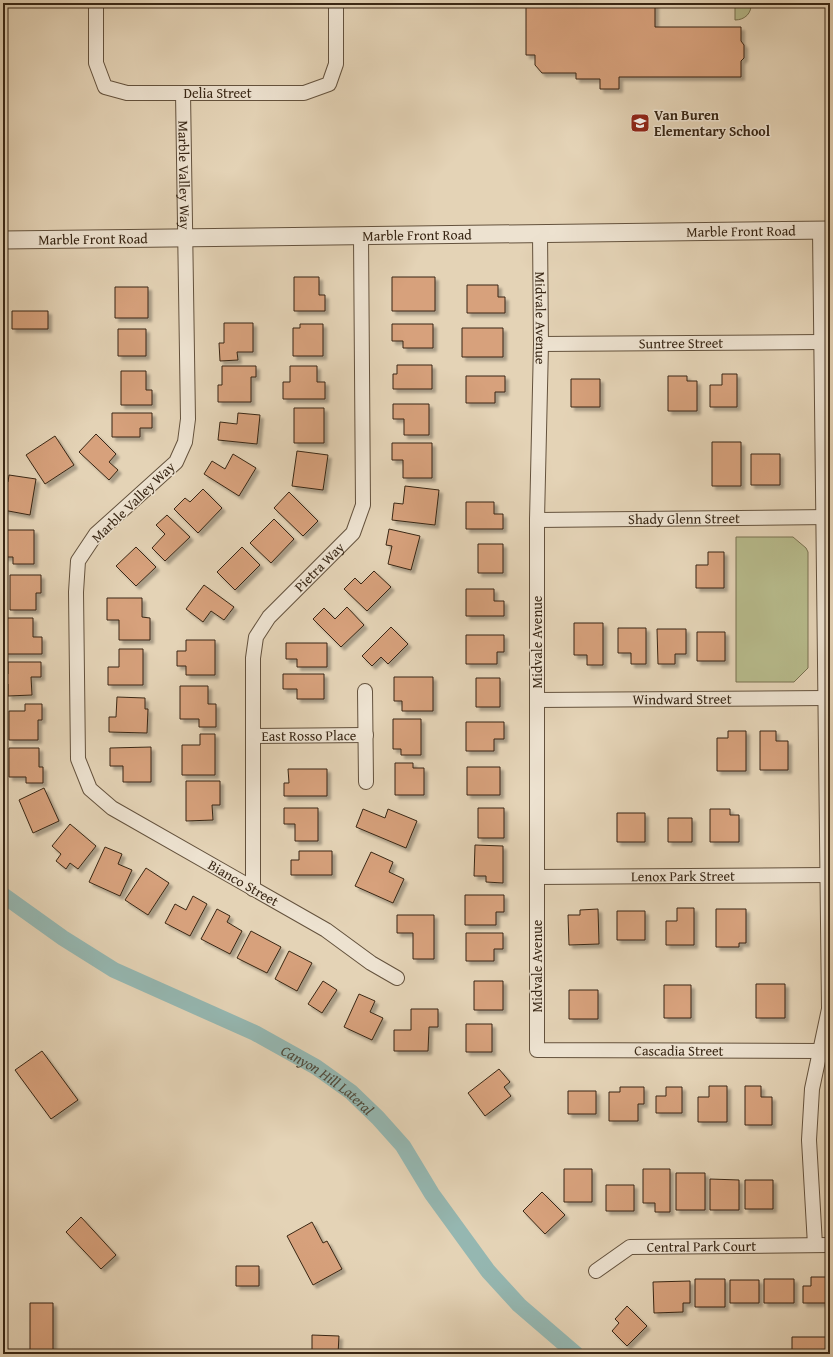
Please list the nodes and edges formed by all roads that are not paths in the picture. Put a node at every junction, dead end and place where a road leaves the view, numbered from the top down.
1 (96, 3) edge
2 (336, 3) edge
3 (183, 93) junction
4 (825, 230) edge
5 (540, 233) junction
6 (361, 236) junction
7 (185, 239) junction
8 (3, 240) edge
9 (822, 342) junction
10 (541, 344) junction
11 (827, 517) edge
12 (538, 520) junction
13 (365, 691) dead end
14 (826, 698) junction
15 (538, 700) junction
16 (366, 735) junction
17 (253, 736) junction
18 (366, 782) dead end
19 (90, 789) joint
20 (828, 874) junction
21 (538, 877) junction
22 (253, 889) junction
23 (397, 978) dead end
24 (538, 1050) joint
25 (820, 1051) junction
26 (815, 1245) junction
27 (830, 1245) edge
28 (596, 1271) dead end

1 - 3 street, Delia Street
2 - 3 street, Delia Street
3 - 7 street, Marble Valley Way
4 - 5 street, Marble Front Road
4 - 9 street
5 - 6 street, Marble Front Road
5 - 10 street, Midvale Avenue
6 - 7 street, Marble Front Road
6 - 17 street, Pietra Way
7 - 8 street, Marble Front Road
7 - 19 street, Marble Valley Way
9 - 10 street, Suntree Street
9 - 11 street
10 - 12 street, Midvale Avenue
11 - 12 street, Shady Glenn Street
11 - 14 street
12 - 15 street, Midvale Avenue
13 - 16 street, East Rosso Place
14 - 15 street, Windward Street
14 - 20 street
15 - 21 street, Midvale Avenue
16 - 17 street, East Rosso Place
16 - 18 street, East Rosso Place
17 - 22 street, Pietra Way
19 - 22 street, Bianco Street
20 - 21 street, Lenox Park Street
20 - 25 street
21 - 24 street, Midvale Avenue
22 - 23 street, Bianco Street
24 - 25 street, Cascadia Street
25 - 26 street
26 - 27 street, Central Park Court
26 - 28 street, Central Park Court

